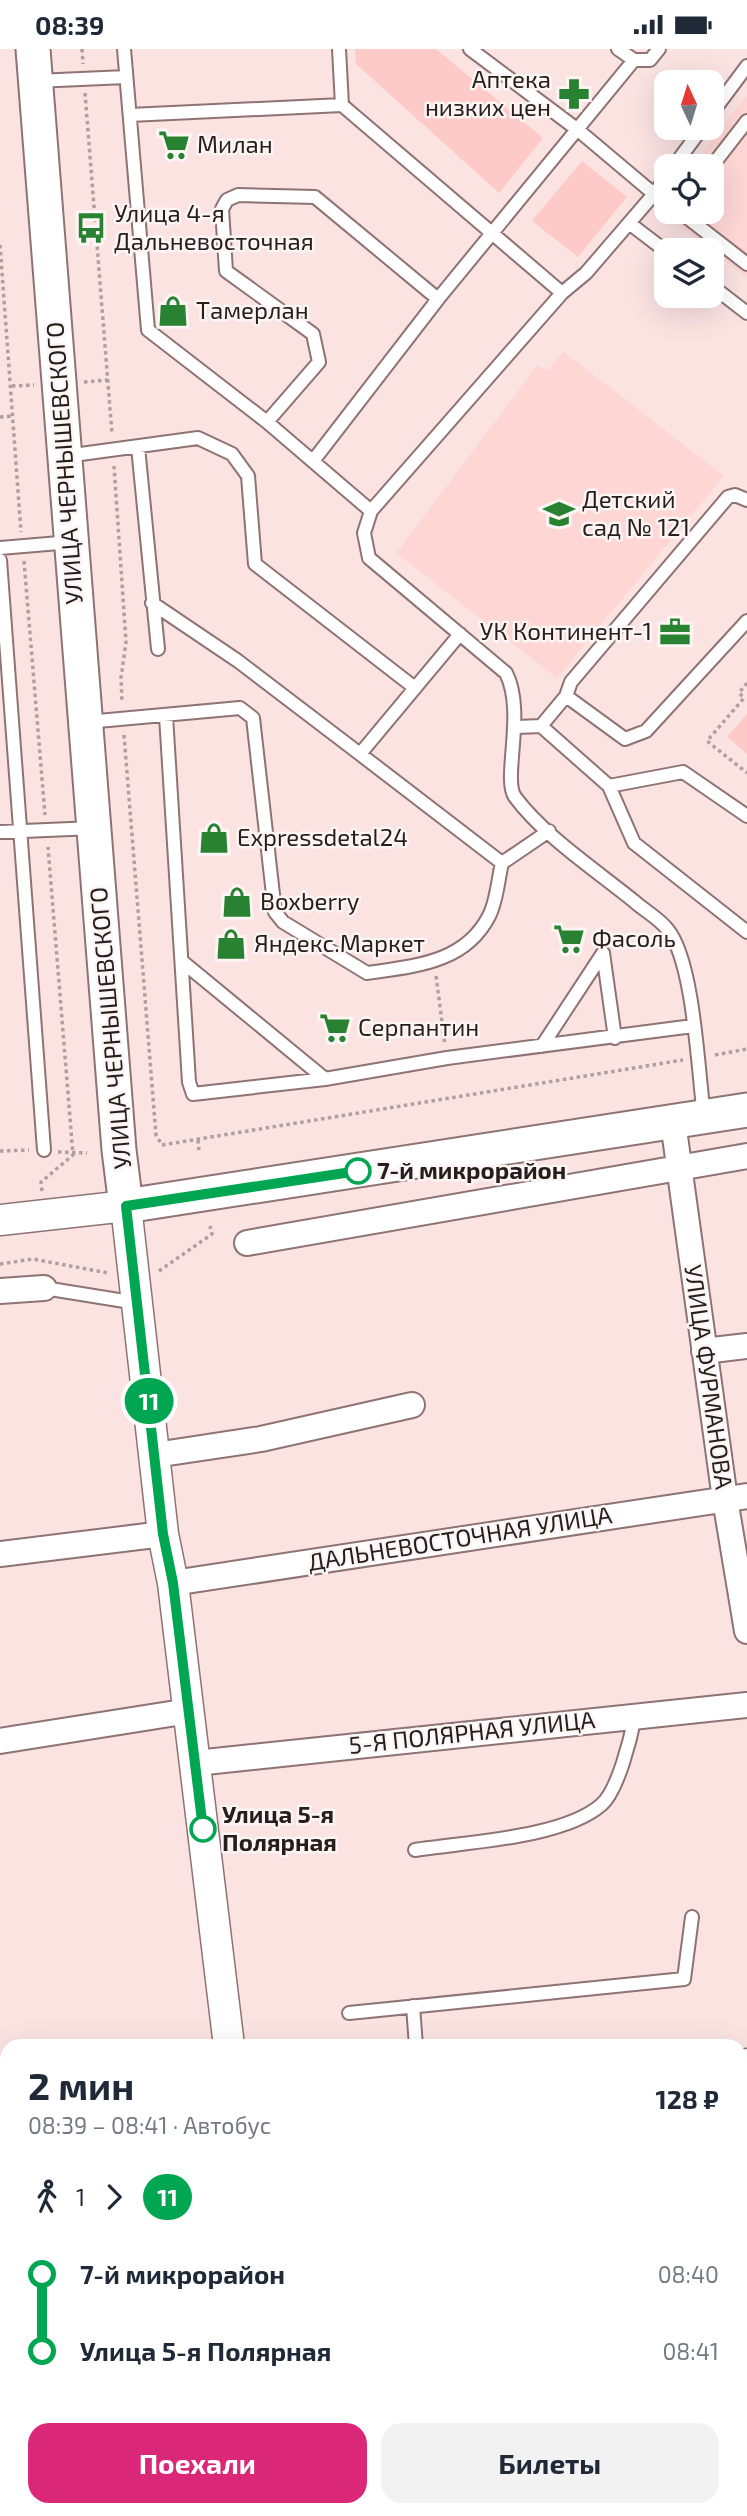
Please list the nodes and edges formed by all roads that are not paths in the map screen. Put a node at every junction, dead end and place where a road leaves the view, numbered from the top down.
1 (124, 49) edge
2 (339, 49) edge
3 (470, 49) edge
4 (618, 49) edge
5 (659, 49) edge
6 (634, 61) junction
7 (35, 65) edge
8 (747, 66) edge
9 (126, 77) junction
10 (724, 97) edge
11 (342, 105) junction
12 (130, 115) junction
13 (747, 121) edge
14 (578, 130) junction
15 (721, 154) edge
16 (654, 194) joint
17 (629, 223) junction
18 (696, 224) edge
19 (491, 235) junction
20 (654, 241) edge
21 (747, 264) edge
22 (562, 293) junction
23 (724, 295) edge
24 (438, 299) junction
25 (747, 313) edge
26 (267, 422) junction
27 (138, 447) junction
28 (65, 456) junction
29 (313, 461) junction
30 (747, 501) edge
31 (371, 511) junction
32 (71, 542) junction
33 (0, 548) edge
34 (0, 560) edge
35 (152, 603) junction
36 (747, 621) edge
37 (460, 633) junction
38 (158, 649) dead end
39 (415, 688) junction
40 (566, 696) junction
41 (166, 716) junction
42 (85, 722) junction
43 (541, 726) junction
44 (517, 727) junction
45 (360, 754) junction
46 (609, 786) junction
47 (747, 816) edge
48 (94, 828) junction
49 (19, 831) junction
50 (550, 831) junction
51 (0, 832) edge
52 (502, 863) junction
53 (747, 932) edge
54 (184, 963) junction
55 (692, 1026) junction
56 (615, 1038) junction
57 (542, 1046) junction
58 (325, 1079) junction
59 (747, 1110) edge
60 (689, 1119) junction
61 (44, 1150) road end
62 (747, 1156) edge
63 (679, 1166) junction
64 (126, 1206) junction
65 (0, 1220) edge
66 (247, 1243) dead end
67 (44, 1288) joint
68 (0, 1291) edge
69 (139, 1303) junction
70 (747, 1346) edge
71 (704, 1352) junction
72 (412, 1405) dead end
73 (155, 1455) junction
74 (736, 1497) edge
75 (163, 1534) junction
76 (0, 1554) edge
77 (173, 1583) junction
78 (747, 1631) edge
79 (747, 1705) edge
80 (189, 1711) junction
81 (635, 1716) junction
82 (0, 1741) edge
83 (196, 1763) junction
84 (415, 1850) dead end
85 (692, 1917) dead end
86 (413, 2006) junction
87 (349, 2013) dead end
88 (228, 2039) edge
89 (415, 2039) edge

1 - 9 lane
2 - 11 lane
3 - 14 lane
4 - 6 lane
5 - 6 lane
6 - 14 lane
7 - 9 lane
7 - 28 main road, УЛИЦА ЧЕРНЫШЕВСКОГО
8 - 10 lane
9 - 12 lane
11 - 12 lane
11 - 19 lane
12 - 26 lane
13 - 15 lane
14 - 16 lane
14 - 19 lane
16 - 17 lane
17 - 20 lane
17 - 22 lane
18 - 21 lane
19 - 22 lane
19 - 24 lane
22 - 31 lane
23 - 25 lane
24 - 26 lane
24 - 29 lane
26 - 29 lane
27 - 28 lane
27 - 35 lane
27 - 39 lane
28 - 32 main road, УЛИЦА ЧЕРНЫШЕВСКОГО
29 - 31 lane
30 - 40 lane
31 - 37 lane
32 - 33 lane
32 - 42 main road, УЛИЦА ЧЕРНЫШЕВСКОГО
34 - 49 lane
35 - 38 lane
35 - 45 lane
36 - 40 lane
37 - 39 lane
37 - 44 lane
39 - 45 lane
40 - 43 lane
41 - 42 lane
41 - 52 lane
41 - 54 lane
42 - 48 main road, УЛИЦА ЧЕРНЫШЕВСКОГО
43 - 44 lane
43 - 46 lane
44 - 50 lane
45 - 52 lane
46 - 47 lane
46 - 53 lane
48 - 49 lane
48 - 64 main road, УЛИЦА ЧЕРНЫШЕВСКОГО
49 - 51 lane
49 - 61 lane
50 - 52 lane
50 - 55 lane
54 - 58 lane
54 - 58 lane
55 - 56 lane
55 - 60 lane
56 - 57 lane
56 - 57 lane
57 - 58 lane
59 - 60 main road
60 - 63 street, УЛИЦА ФУРМАНОВА
60 - 64 main road
62 - 63 street
63 - 66 street
63 - 71 street, УЛИЦА ФУРМАНОВА
64 - 65 street
64 - 69 street, УЛИЦА ЧЕРНЫШЕВСКОГО
67 - 68 street
67 - 69 lane
69 - 73 street, УЛИЦА ЧЕРНЫШЕВСКОГО
70 - 71 street
71 - 74 street, УЛИЦА ФУРМАНОВА
72 - 73 street
73 - 75 street, УЛИЦА ЧЕРНЫШЕВСКОГО
74 - 77 street, ДАЛЬНЕВОСТОЧНАЯ УЛИЦА
74 - 78 street, УЛИЦА ФУРМАНОВА
75 - 76 street
75 - 77 street, УЛИЦА ЧЕРНЫШЕВСКОГО
77 - 80 street, УЛИЦА ЧЕРНЫШЕВСКОГО
79 - 81 street, 5-Я ПОЛЯРНАЯ УЛИЦА
80 - 82 street
80 - 83 street, УЛИЦА ЧЕРНЫШЕВСКОГО
81 - 83 street, 5-Я ПОЛЯРНАЯ УЛИЦА
81 - 84 lane
83 - 88 street, УЛИЦА ЧЕРНЫШЕВСКОГО
85 - 86 lane
86 - 87 lane
86 - 89 lane

